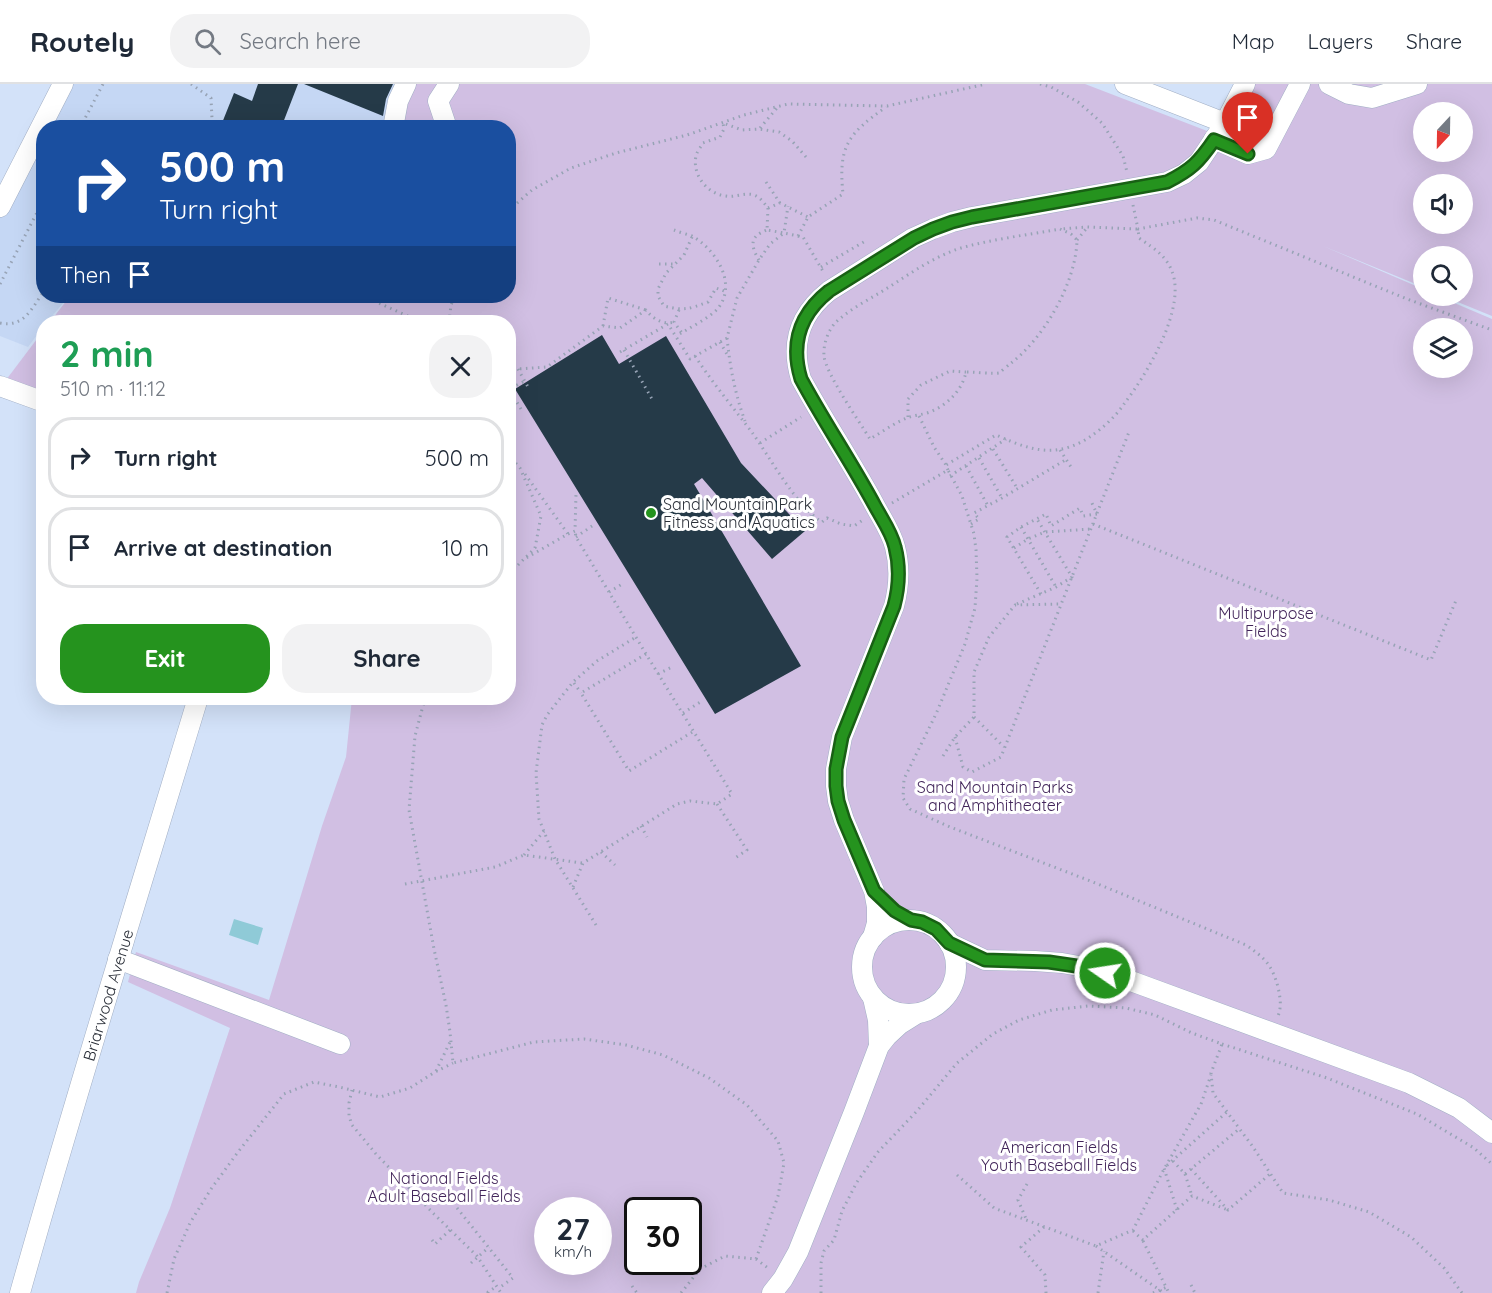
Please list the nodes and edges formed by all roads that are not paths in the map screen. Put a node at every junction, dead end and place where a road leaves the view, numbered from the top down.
1 (63, 84) edge
2 (406, 84) edge
3 (449, 84) edge
4 (1125, 84) edge
5 (1245, 84) edge
6 (1300, 84) edge
7 (1329, 84) edge
8 (1417, 84) edge
9 (45, 120) edge
10 (394, 120) edge
11 (444, 120) edge
12 (1219, 131) junction
13 (36, 137) edge
14 (0, 207) edge
15 (0, 386) edge
16 (36, 399) edge
17 (196, 705) edge
18 (874, 891) junction
19 (911, 920) junction
20 (873, 937) junction
21 (949, 943) junction
22 (118, 959) junction
23 (995, 960) junction
24 (954, 983) junction
25 (873, 998) junction
26 (916, 1014) junction
27 (340, 1044) dead end
28 (879, 1046) junction
29 (1492, 1133) edge
30 (20, 1293) edge
31 (772, 1293) edge

1 - 9 street
2 - 10 street
3 - 11 street
4 - 12 street
5 - 12 street
6 - 12 street
7 - 8 street
12 - 18 street
13 - 14 street
15 - 16 street
17 - 22 street, Briarwood Avenue
18 - 19 street
18 - 20 street
19 - 20 street
19 - 21 street
20 - 25 street
21 - 23 street
21 - 24 street
22 - 27 street
22 - 30 street, Briarwood Avenue
23 - 24 street
23 - 29 street
24 - 26 street
25 - 26 street
25 - 28 street
26 - 28 street
28 - 31 street

